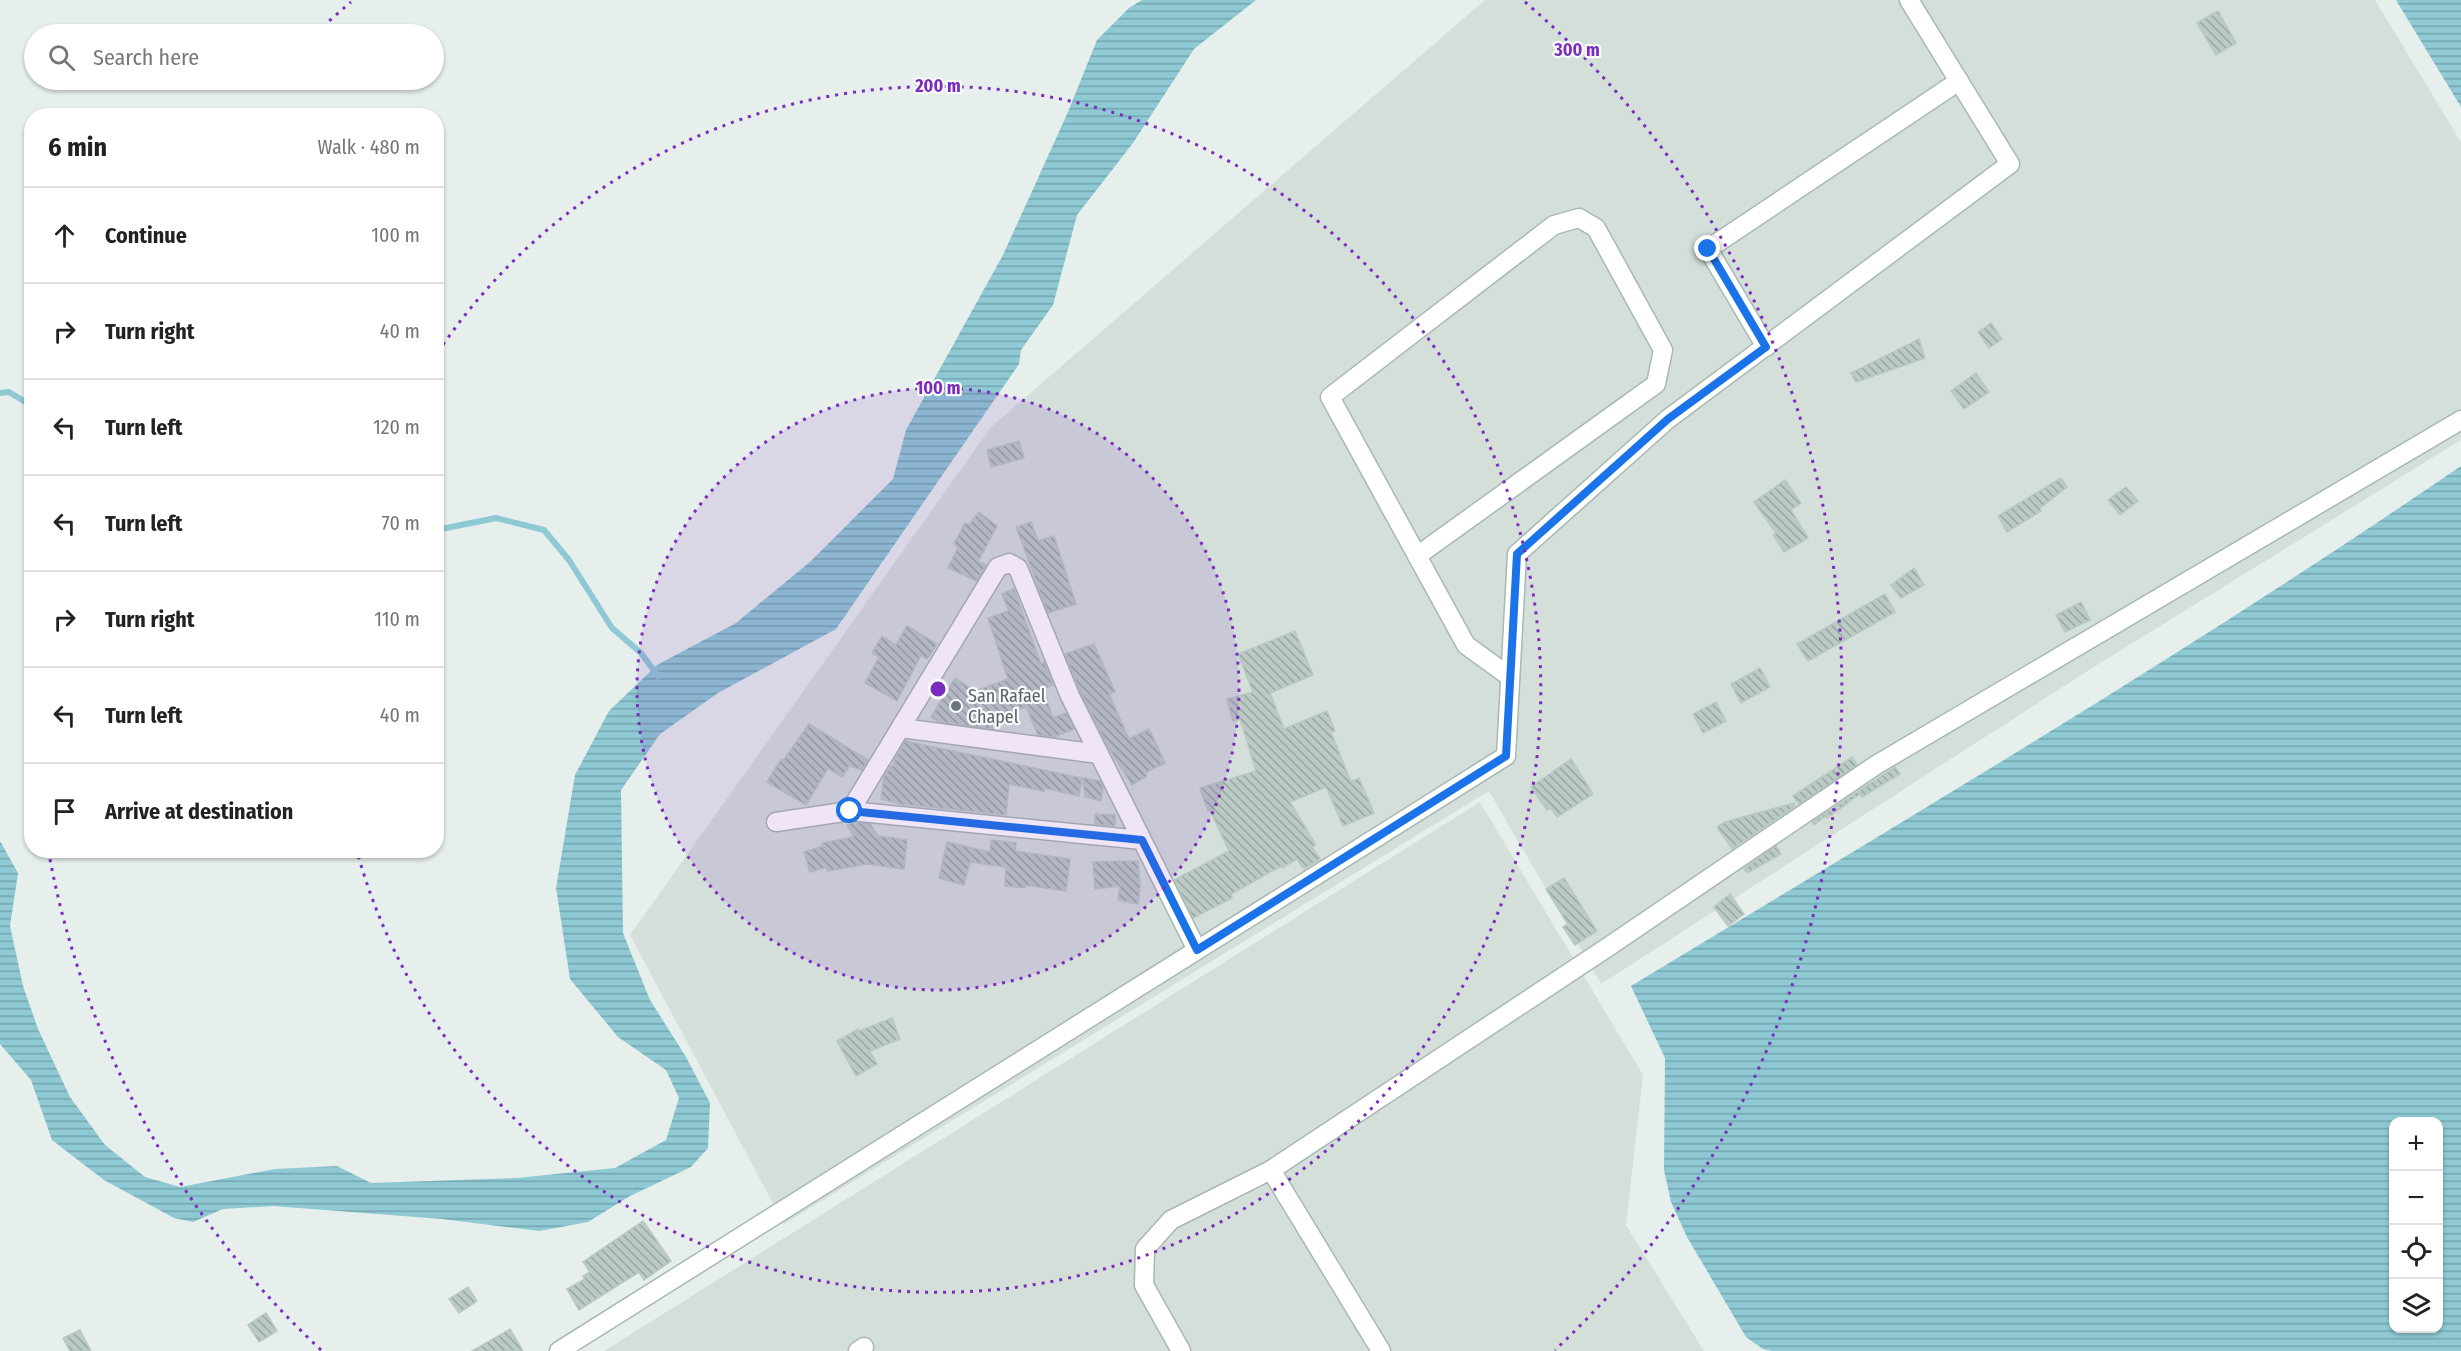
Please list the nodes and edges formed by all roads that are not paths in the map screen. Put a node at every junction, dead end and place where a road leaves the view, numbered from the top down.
1 (1909, 0) edge
2 (1959, 81) junction
3 (1766, 347) junction
4 (2461, 420) edge
5 (1417, 556) junction
6 (1510, 677) junction
7 (901, 728) junction
8 (1099, 754) junction
9 (850, 811) junction
10 (776, 822) dead end
11 (1142, 840) junction
12 (1197, 950) junction
13 (1271, 1170) junction
14 (559, 1351) edge
15 (1181, 1351) edge
16 (1381, 1351) edge

1 - 2 street
2 - 3 street
2 - 3 street
3 - 6 street
4 - 13 street
5 - 5 street
5 - 6 street
6 - 12 street
7 - 8 street
7 - 8 street
7 - 9 street
8 - 11 street
9 - 10 street
9 - 11 street
11 - 12 street
12 - 14 street
13 - 15 street
13 - 16 street

